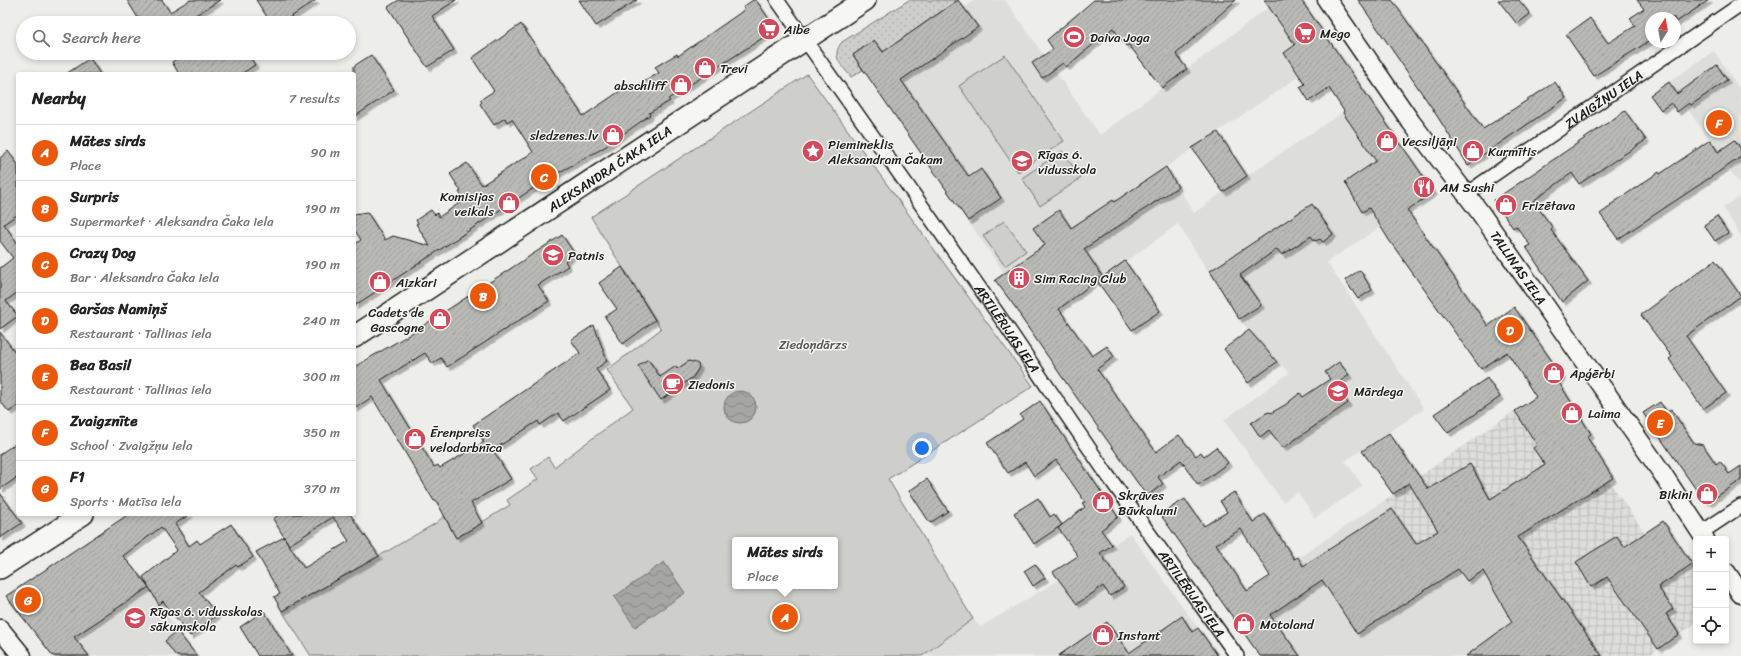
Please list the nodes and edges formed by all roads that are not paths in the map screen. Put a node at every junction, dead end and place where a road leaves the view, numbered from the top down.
1 (777, 0) edge
2 (865, 0) edge
3 (1328, 0) edge
4 (1741, 4) edge
5 (805, 39) junction
6 (1466, 194) junction
7 (356, 336) edge
8 (1741, 506) edge
9 (80, 516) edge
10 (1703, 536) edge
11 (0, 568) edge
12 (1729, 576) edge
13 (1741, 594) edge
14 (0, 628) edge
15 (22, 656) edge
16 (1237, 656) edge

1 - 5 street, ARTILĒRIJAS IELA
2 - 5 main road, ALEKSANDRA ČAKA IELA
3 - 6 street, TALLINAS IELA
4 - 6 street, ZVAIGŽŅU IELA
5 - 7 main road, ALEKSANDRA ČAKA IELA
5 - 16 street, ARTILĒRIJAS IELA
6 - 10 street, TALLINAS IELA
8 - 10 street
9 - 11 main road
12 - 13 street
14 - 15 street

